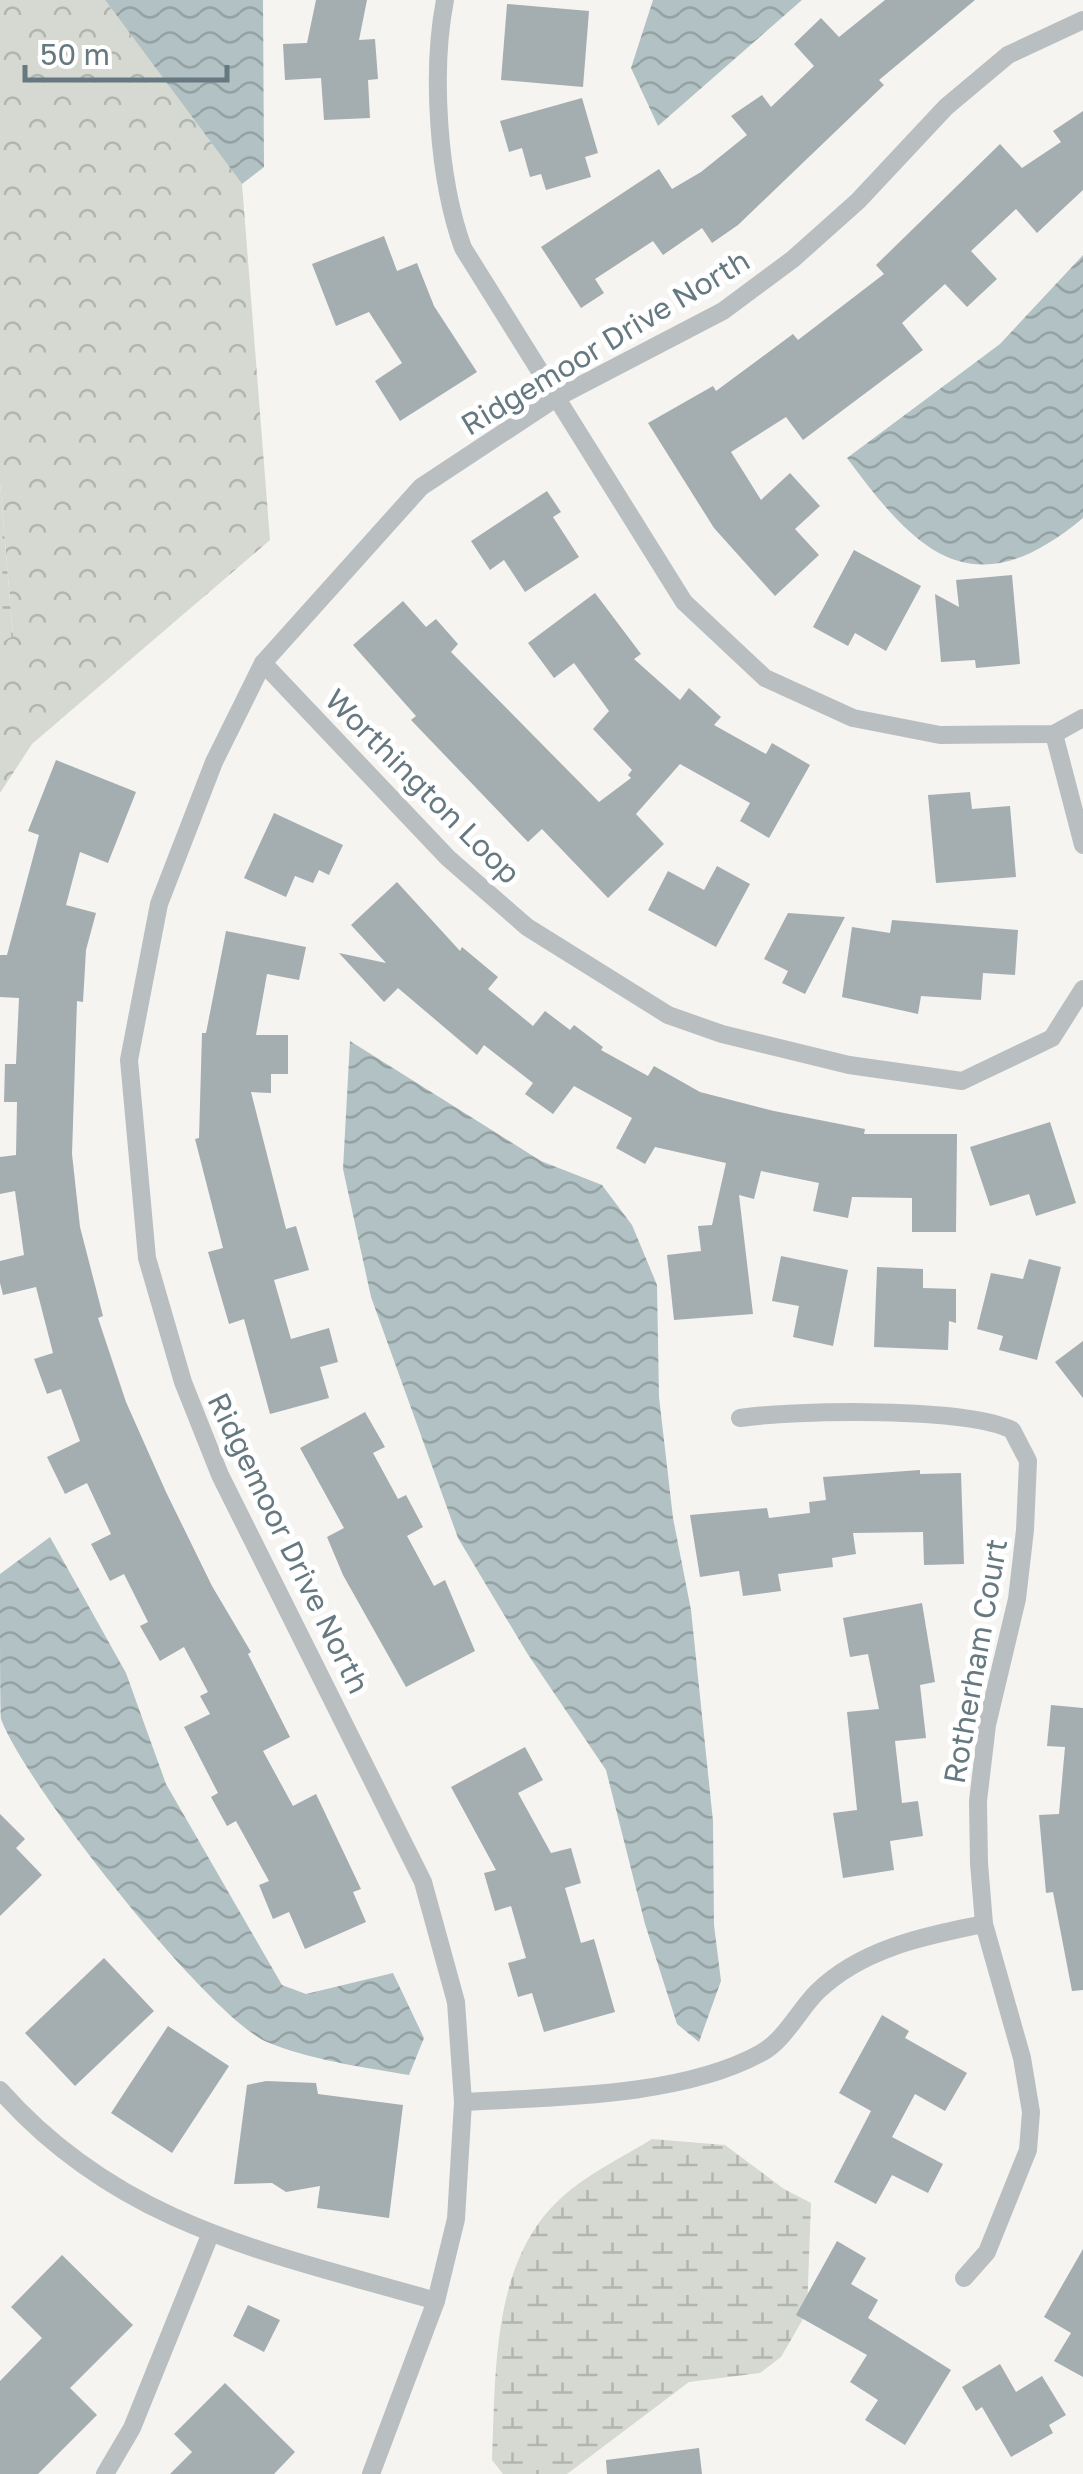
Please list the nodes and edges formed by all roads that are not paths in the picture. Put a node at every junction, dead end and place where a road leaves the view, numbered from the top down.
1 (445, 0) edge
2 (1083, 20) edge
3 (556, 398) junction
4 (264, 663) junction
5 (1083, 718) edge
6 (1054, 734) junction
7 (1083, 845) edge
8 (1083, 989) edge
9 (740, 1418) dead end
10 (984, 1924) junction
11 (0, 2090) edge
12 (463, 2102) junction
13 (210, 2235) junction
14 (964, 2278) dead end
15 (436, 2301) junction
16 (105, 2474) edge
17 (371, 2474) edge

1 - 3 street
2 - 3 street, Ridgemoor Drive North
3 - 4 street, Ridgemoor Drive North
3 - 6 street
4 - 8 street, Worthington Loop
4 - 12 street, Ridgemoor Drive North
5 - 6 street
6 - 7 street
9 - 10 street, Rotherham Court
10 - 12 street
10 - 14 street, Rotherham Court
11 - 13 street
12 - 15 street, Ridgemoor Drive North
13 - 15 street
13 - 16 street
15 - 17 street, Ridgemoor Drive North

